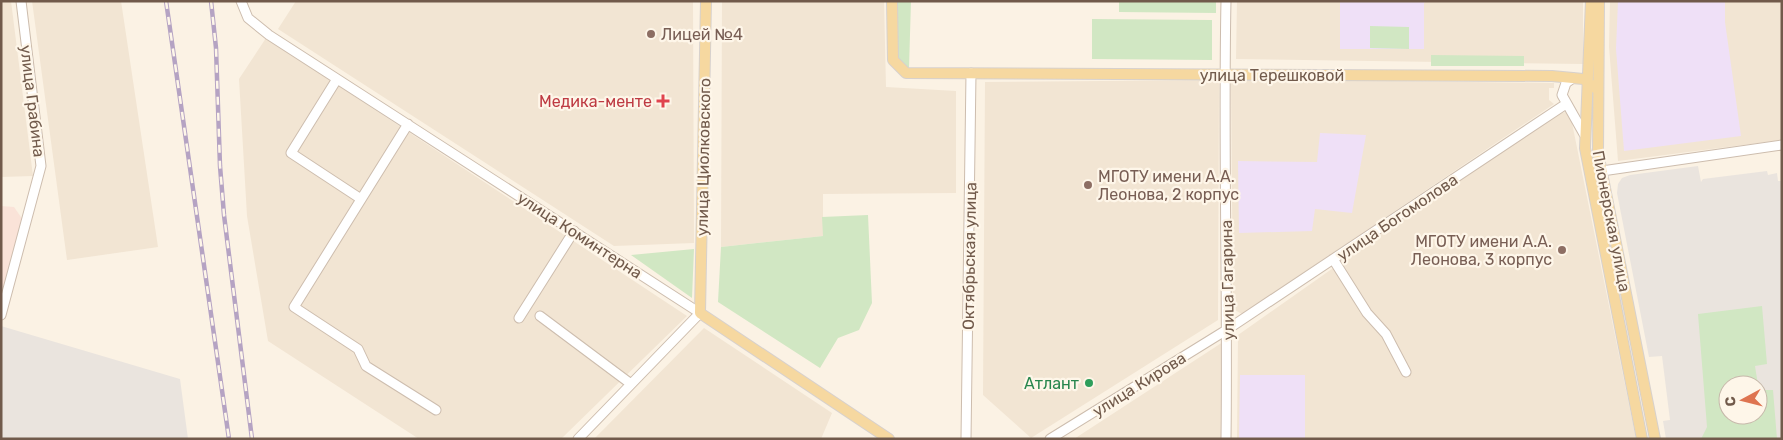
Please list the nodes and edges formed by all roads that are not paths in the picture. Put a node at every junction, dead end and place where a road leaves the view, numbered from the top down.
1 (21, 1) edge
2 (241, 1) edge
3 (706, 1) edge
4 (892, 1) edge
5 (1226, 1) edge
6 (1591, 1) edge
7 (1598, 1) edge
8 (971, 73) junction
9 (1224, 75) junction
10 (337, 79) junction
11 (1581, 80) junction
12 (1598, 90) junction
13 (1566, 104) junction
14 (408, 124) junction
15 (1584, 134) junction
16 (1782, 145) edge
17 (1602, 171) junction
18 (361, 200) junction
19 (574, 231) junction
20 (1333, 259) junction
21 (700, 313) junction
22 (1, 315) edge
23 (540, 316) dead end
24 (519, 318) dead end
25 (1228, 329) junction
26 (1406, 372) dead end
27 (631, 384) junction
28 (436, 410) dead end
29 (578, 439) edge
30 (888, 439) edge
31 (966, 439) edge
32 (1050, 439) edge
33 (1226, 439) edge
34 (1642, 439) edge
35 (1655, 439) edge

1 - 22 street, улица Грабина
2 - 10 street, улица Коминтерна
3 - 21 main road, улица Циолковского
4 - 8 main road, улица Терешковой
5 - 9 street, улица Гагарина
6 - 11 main road, Пионерская улица
7 - 12 main road, Пионерская улица
8 - 9 main road, улица Терешковой
8 - 31 street, Октябрьская улица
9 - 11 main road, улица Терешковой
9 - 25 street, улица Гагарина
10 - 14 street, улица Коминтерна
10 - 18 street
11 - 12 main road
11 - 13 street
11 - 15 main road, Пионерская улица
12 - 17 main road, Пионерская улица
13 - 15 street
13 - 20 street, улица Богомолова
14 - 18 street
14 - 19 street, улица Коминтерна
15 - 34 main road, Пионерская улица
16 - 17 street
17 - 35 main road, Пионерская улица
18 - 28 street
19 - 21 street, улица Коминтерна
19 - 24 street
20 - 25 street, улица Богомолова
20 - 26 street
21 - 27 street
21 - 30 main road, улица Коминтерна
23 - 27 street
25 - 32 street, улица Кирова
25 - 33 street, улица Гагарина
27 - 29 street

